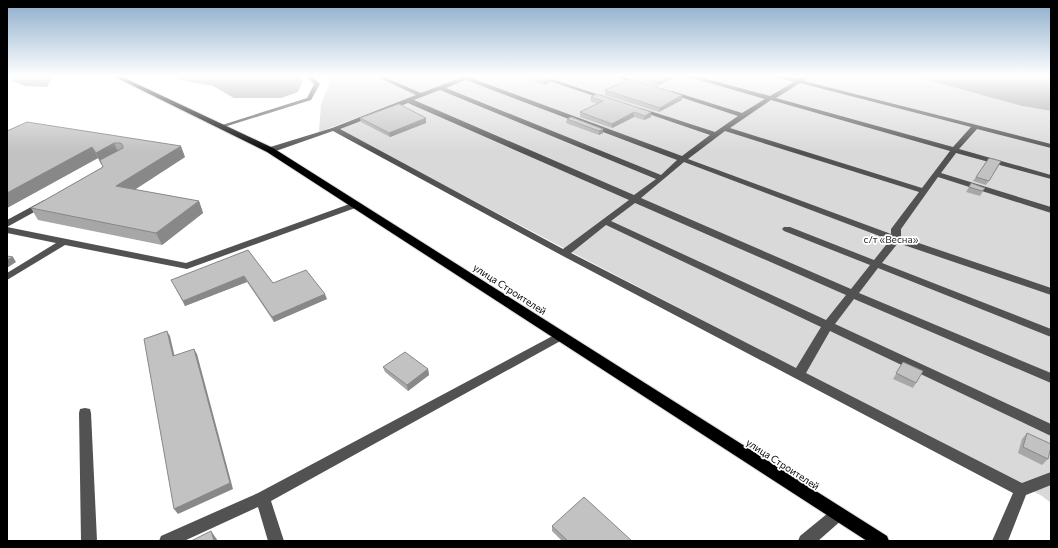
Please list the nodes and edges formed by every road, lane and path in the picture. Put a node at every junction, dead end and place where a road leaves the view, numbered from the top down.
1 (170, 102) edge
2 (304, 102) edge
3 (404, 102) edge
4 (412, 102) edge
5 (473, 102) edge
6 (534, 102) edge
7 (702, 102) edge
8 (765, 102) edge
9 (784, 102) edge
10 (880, 102) edge
11 (634, 108) edge
12 (743, 114) junction
13 (222, 126) junction
14 (976, 126) junction
15 (334, 129) junction
16 (724, 129) junction
17 (716, 135) junction
18 (1051, 146) edge
19 (270, 150) junction
20 (954, 150) junction
21 (683, 159) junction
22 (935, 174) junction
23 (1051, 177) edge
24 (662, 178) junction
25 (924, 191) junction
26 (634, 199) junction
27 (48, 200) edge
28 (355, 205) junction
29 (1051, 210) edge
30 (604, 221) junction
31 (7, 224) edge
32 (787, 229) dead end
33 (7, 230) edge
34 (896, 238) junction
35 (63, 242) junction
36 (564, 253) junction
37 (877, 264) junction
38 (7, 278) edge
39 (1051, 292) edge
40 (852, 294) junction
41 (828, 325) junction
42 (1051, 333) edge
43 (560, 336) junction
44 (798, 375) junction
45 (1051, 378) edge
46 (85, 413) dead end
47 (1051, 430) edge
48 (1051, 478) edge
49 (1021, 490) junction
50 (263, 498) junction
51 (838, 514) junction
52 (89, 541) edge
53 (167, 541) edge
54 (276, 541) edge
55 (806, 541) edge
56 (880, 541) edge
57 (1000, 541) edge

1 - 13 main road, улица Строителей
2 - 13 lane
3 - 15 lane
4 - 26 lane
5 - 24 lane
6 - 21 lane
7 - 12 lane
8 - 12 lane
9 - 20 lane
10 - 14 lane
11 - 17 lane
12 - 16 lane
13 - 19 main road, улица Строителей
14 - 18 lane
14 - 20 lane
15 - 19 lane
15 - 36 lane
16 - 17 lane
16 - 25 lane
17 - 21 lane
19 - 28 main road, улица Строителей
20 - 22 lane
20 - 23 lane
21 - 24 lane
21 - 34 lane
22 - 25 lane
22 - 29 lane
24 - 26 lane
25 - 34 lane
26 - 30 lane
26 - 40 lane
27 - 31 lane
28 - 35 lane
28 - 43 main road, улица Строителей
30 - 36 lane
30 - 41 lane
32 - 37 lane
33 - 35 lane
34 - 37 lane
34 - 39 lane
35 - 38 lane
36 - 44 lane
37 - 40 lane
37 - 42 lane
40 - 41 lane
40 - 45 lane
41 - 44 lane
41 - 47 lane
43 - 50 lane
43 - 51 main road, улица Строителей
44 - 49 lane
46 - 52 lane
48 - 49 lane
49 - 57 lane
50 - 53 lane
50 - 54 lane
51 - 55 lane
51 - 56 main road, улица Строителей

